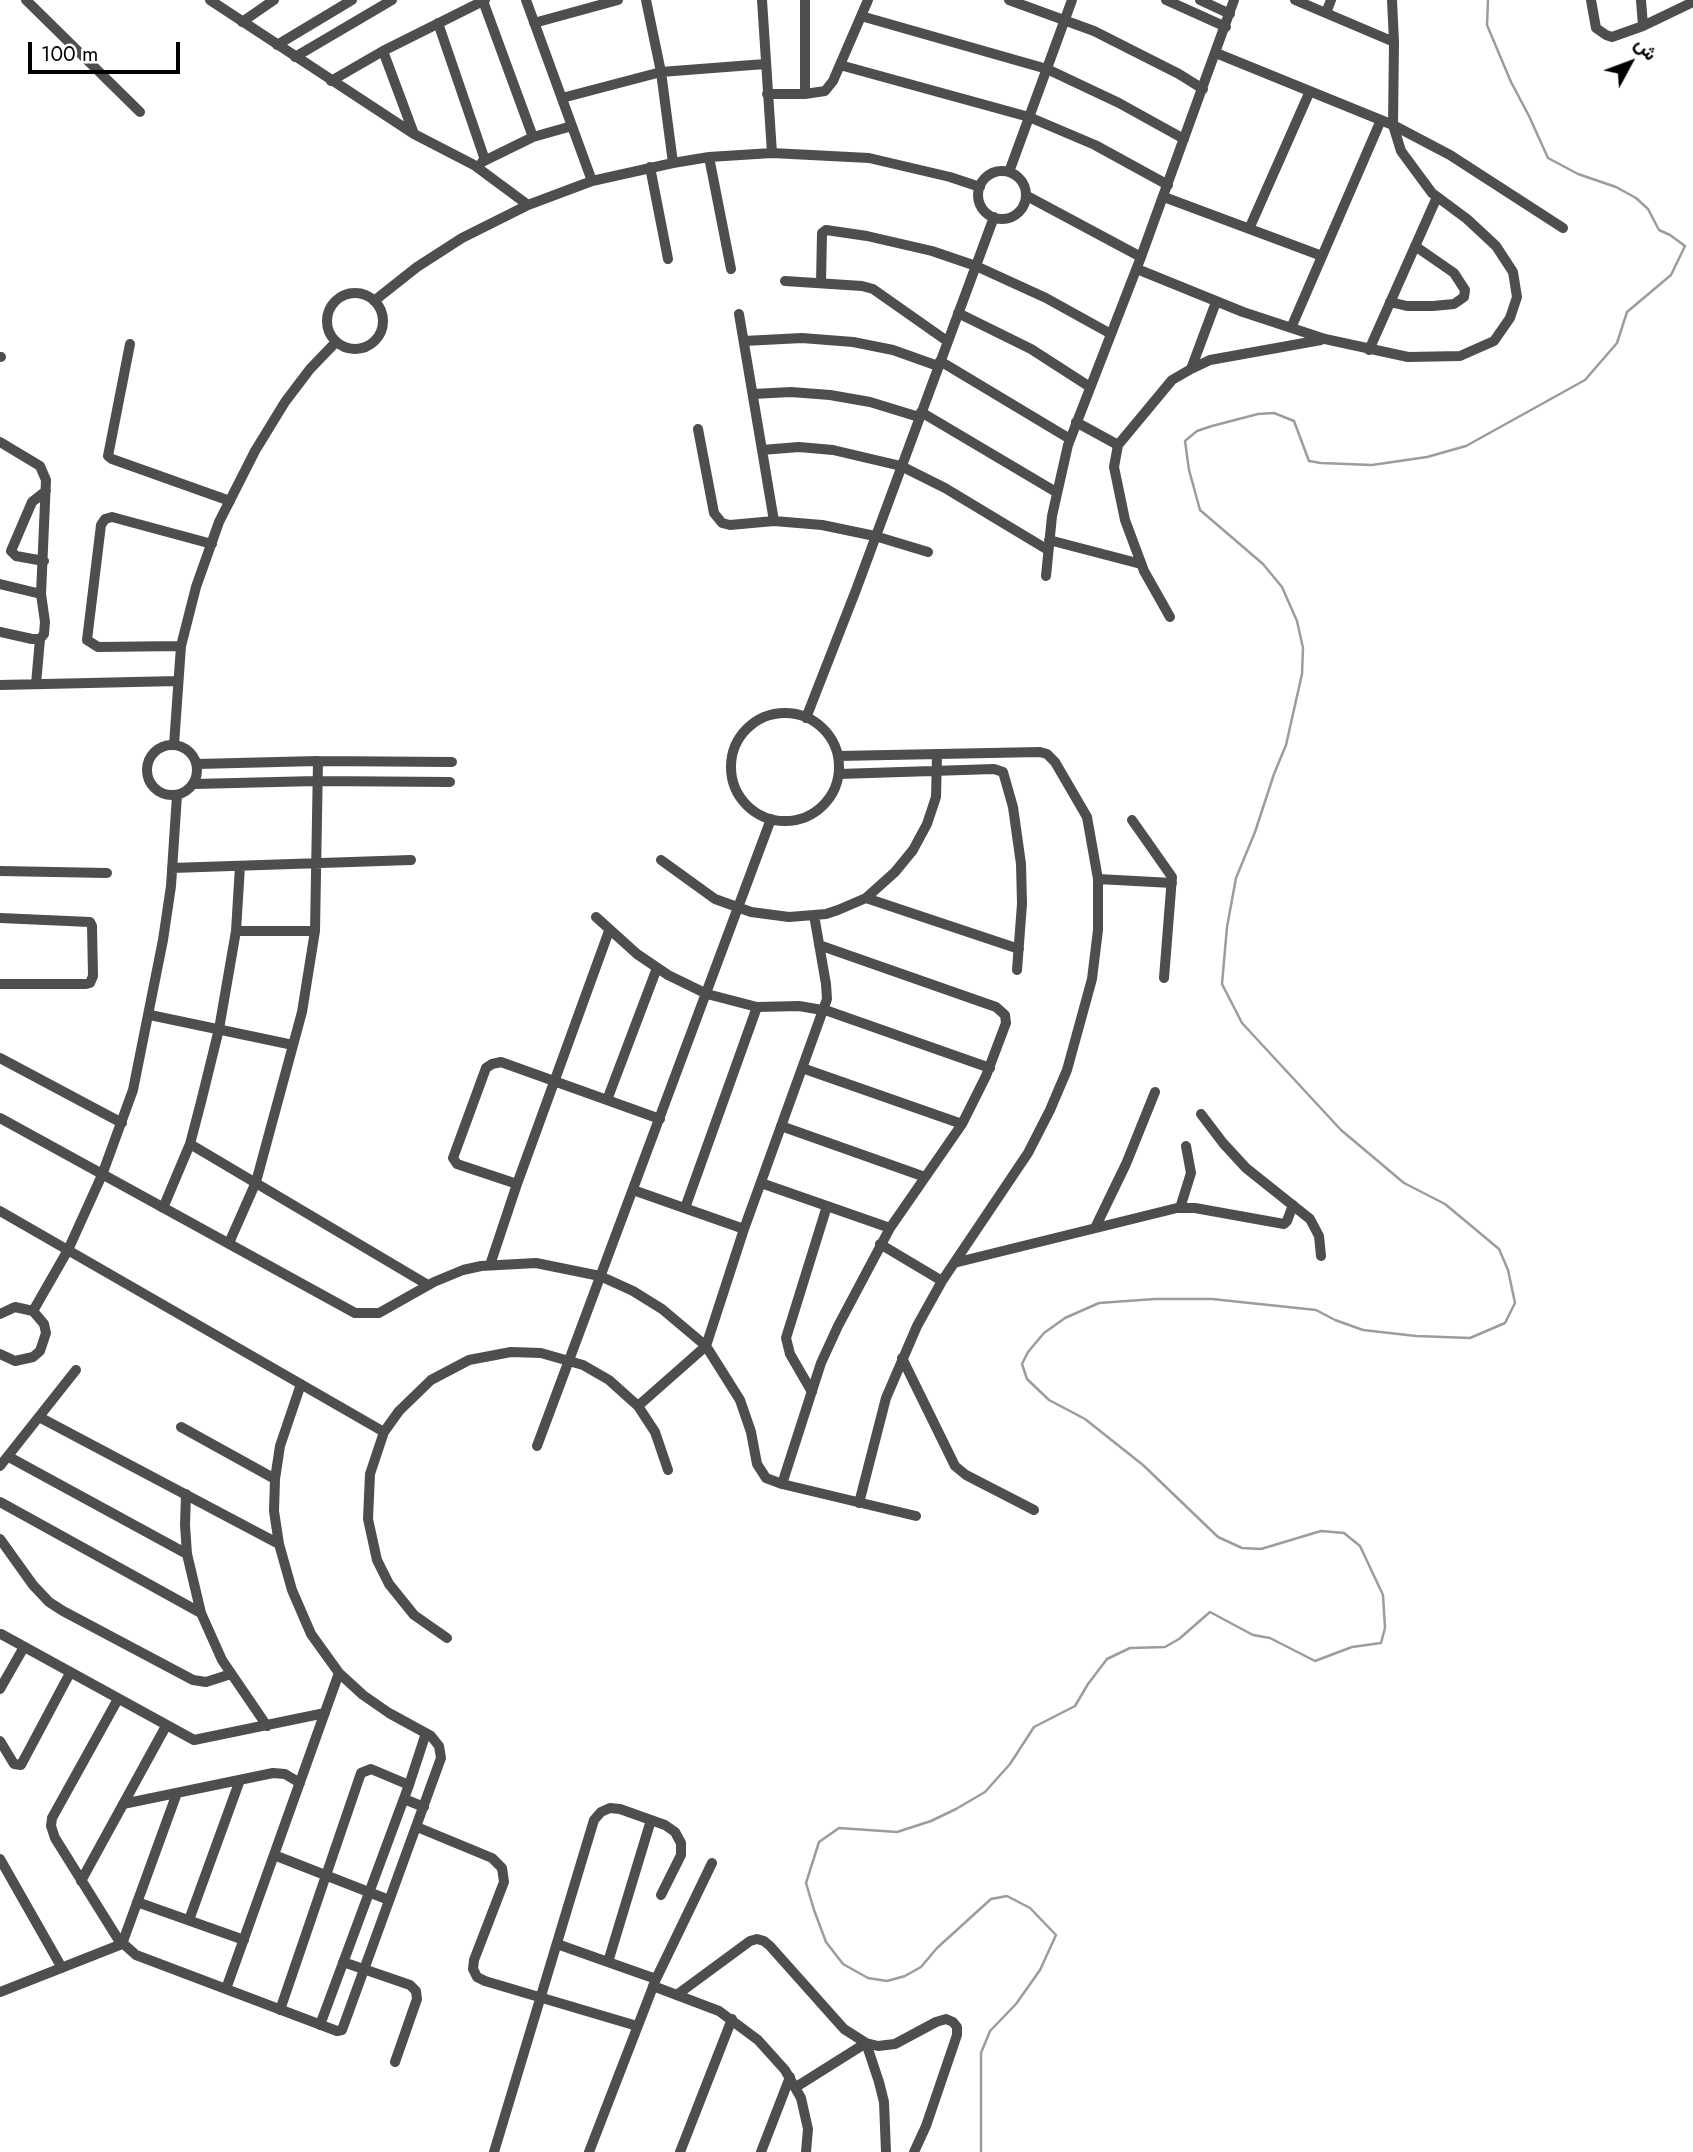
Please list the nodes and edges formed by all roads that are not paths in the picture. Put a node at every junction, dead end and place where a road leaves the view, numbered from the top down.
1 (26, 0) edge
2 (210, 0) edge
3 (274, 0) edge
4 (352, 0) edge
5 (393, 0) edge
6 (484, 0) edge
7 (526, 0) edge
8 (618, 0) edge
9 (646, 0) edge
10 (762, 0) edge
11 (805, 0) edge
12 (867, 0) edge
13 (1009, 0) edge
14 (1072, 0) edge
15 (1166, 0) edge
16 (1200, 0) edge
17 (1234, 0) edge
18 (1295, 0) edge
19 (1331, 0) edge
20 (1392, 0) edge
21 (1591, 0) edge
22 (1641, 0) edge
23 (1693, 2) edge
24 (1326, 13) junction
25 (1230, 14) junction
26 (861, 16) junction
27 (1064, 20) junction
28 (242, 22) junction
29 (438, 23) junction
30 (534, 23) junction
31 (1643, 26) junction
32 (1226, 27) junction
33 (1394, 42) junction
34 (277, 44) junction
35 (383, 51) junction
36 (1216, 52) junction
37 (295, 57) junction
38 (765, 64) junction
39 (840, 65) junction
40 (1046, 69) junction
41 (661, 72) junction
42 (331, 81) junction
43 (1203, 89) junction
44 (1310, 91) junction
45 (767, 94) junction
46 (806, 94) junction
47 (562, 98) junction
48 (140, 112) dead end
49 (1029, 117) junction
50 (1381, 120) junction
51 (1392, 125) junction
52 (572, 126) junction
53 (414, 134) junction
54 (533, 137) junction
55 (1184, 139) junction
56 (772, 153) junction
57 (709, 157) junction
58 (485, 160) junction
59 (673, 163) junction
60 (474, 165) junction
61 (650, 167) junction
62 (1009, 172) junction
63 (592, 181) junction
64 (1168, 185) junction
65 (980, 187) junction
66 (1027, 196) junction
67 (1164, 197) junction
68 (1437, 197) junction
69 (528, 205) junction
70 (994, 217) junction
71 (1563, 228) dead end
72 (1249, 229) junction
73 (1415, 246) junction
74 (1322, 256) junction
75 (1142, 257) junction
76 (667, 259) dead end
77 (976, 266) junction
78 (731, 269) dead end
79 (1137, 269) junction
80 (785, 281) dead end
81 (821, 283) junction
82 (374, 301) junction
83 (1216, 302) junction
84 (1390, 302) junction
85 (958, 313) junction
86 (739, 314) dead end
87 (1291, 328) junction
88 (1111, 334) junction
89 (1325, 339) junction
90 (744, 341) junction
91 (947, 341) junction
92 (336, 342) junction
93 (130, 344) dead end
94 (1369, 350) junction
95 (939, 363) junction
96 (1191, 369) junction
97 (1090, 387) junction
98 (753, 394) junction
99 (920, 415) junction
100 (1076, 422) junction
101 (698, 429) dead end
102 (1070, 439) junction
103 (0, 442) edge
104 (1118, 445) junction
105 (762, 450) junction
106 (901, 466) junction
107 (46, 491) junction
108 (1056, 492) junction
109 (230, 501) junction
110 (775, 521) junction
111 (876, 536) junction
112 (212, 544) junction
113 (1048, 545) junction
114 (928, 552) dead end
115 (44, 561) junction
116 (1141, 564) junction
117 (1046, 576) dead end
118 (0, 584) edge
119 (41, 594) junction
120 (1170, 617) dead end
121 (0, 632) edge
122 (40, 639) junction
123 (181, 646) junction
124 (178, 681) junction
125 (36, 684) junction
126 (0, 685) edge
127 (806, 718) junction
128 (174, 745) junction
129 (937, 754) junction
130 (838, 756) junction
131 (318, 761) junction
132 (452, 762) dead end
133 (197, 764) junction
134 (938, 771) junction
135 (839, 774) junction
136 (317, 781) junction
137 (450, 782) dead end
138 (194, 784) junction
139 (177, 795) junction
140 (771, 819) junction
141 (1132, 820) dead end
142 (411, 860) dead end
143 (661, 860) dead end
144 (316, 864) junction
145 (240, 866) junction
146 (172, 867) junction
147 (0, 871) edge
148 (107, 873) dead end
149 (1098, 879) junction
150 (1172, 883) junction
151 (866, 898) junction
152 (738, 909) junction
153 (814, 915) junction
154 (0, 918) edge
155 (596, 918) dead end
156 (609, 930) junction
157 (236, 931) junction
158 (315, 931) junction
159 (820, 946) junction
160 (1019, 949) junction
161 (657, 968) junction
162 (1017, 970) dead end
163 (1164, 978) dead end
164 (0, 984) edge
165 (707, 994) junction
166 (757, 1007) junction
167 (823, 1010) junction
168 (150, 1015) junction
169 (219, 1029) junction
170 (293, 1045) junction
171 (0, 1058) edge
172 (802, 1068) junction
173 (990, 1068) junction
174 (554, 1081) junction
175 (1155, 1092) dead end
176 (607, 1100) junction
177 (1201, 1114) dead end
178 (0, 1118) edge
179 (660, 1119) junction
180 (122, 1123) junction
181 (962, 1124) junction
182 (781, 1126) junction
183 (190, 1144) junction
184 (1186, 1146) dead end
185 (102, 1175) junction
186 (925, 1177) junction
187 (256, 1182) junction
188 (761, 1183) junction
189 (517, 1184) junction
190 (633, 1190) junction
191 (1293, 1205) junction
192 (827, 1206) junction
193 (163, 1208) junction
194 (685, 1208) junction
195 (1180, 1208) junction
196 (0, 1211) edge
197 (890, 1228) junction
198 (1095, 1228) junction
199 (744, 1229) junction
200 (229, 1243) junction
201 (880, 1244) junction
202 (68, 1250) junction
203 (1321, 1256) dead end
204 (954, 1263) junction
205 (490, 1265) junction
206 (600, 1276) junction
207 (942, 1281) junction
208 (428, 1285) junction
209 (33, 1311) junction
210 (0, 1314) edge
211 (706, 1346) junction
212 (902, 1358) junction
213 (2, 1360) edge
214 (569, 1360) junction
215 (76, 1370) dead end
216 (301, 1384) junction
217 (811, 1392) junction
218 (638, 1406) junction
219 (41, 1418) junction
220 (181, 1427) dead end
221 (384, 1432) junction
222 (537, 1446) dead end
223 (9, 1457) junction
224 (0, 1466) edge
225 (668, 1470) dead end
226 (275, 1479) junction
227 (782, 1484) junction
228 (186, 1494) junction
229 (0, 1502) edge
230 (859, 1503) junction
231 (1034, 1510) dead end
232 (916, 1516) dead end
233 (0, 1539) edge
234 (279, 1544) junction
235 (187, 1554) junction
236 (201, 1613) junction
237 (1, 1634) edge
238 (447, 1638) dead end
239 (24, 1647) junction
240 (71, 1673) junction
241 (339, 1673) junction
242 (231, 1674) junction
243 (0, 1689) edge
244 (118, 1699) junction
245 (325, 1713) junction
246 (166, 1726) junction
247 (267, 1726) junction
248 (426, 1733) junction
249 (0, 1741) edge
250 (240, 1780) junction
251 (300, 1783) junction
252 (409, 1785) junction
253 (177, 1793) junction
254 (404, 1799) junction
255 (123, 1804) junction
256 (424, 1807) junction
257 (651, 1820) junction
258 (416, 1827) junction
259 (274, 1855) junction
260 (0, 1859) edge
261 (712, 1863) dead end
262 (326, 1875) junction
263 (81, 1881) junction
264 (370, 1892) junction
265 (661, 1895) dead end
266 (389, 1900) junction
267 (137, 1902) junction
268 (190, 1920) junction
269 (244, 1940) junction
270 (122, 1944) junction
271 (556, 1944) junction
272 (343, 1962) junction
273 (608, 1962) junction
274 (62, 1968) junction
275 (364, 1969) junction
276 (655, 1982) junction
277 (226, 1989) junction
278 (0, 1992) edge
279 (678, 1994) junction
280 (540, 1997) junction
281 (280, 2010) junction
282 (732, 2019) junction
283 (320, 2025) junction
284 (637, 2026) junction
285 (866, 2043) junction
286 (395, 2062) dead end
287 (790, 2077) junction
288 (796, 2087) junction
289 (494, 2152) edge
290 (589, 2152) edge
291 (680, 2152) edge
292 (761, 2152) edge
293 (806, 2152) edge
294 (886, 2152) edge
295 (914, 2152) edge

1 - 48 street
2 - 28 street
3 - 28 street
4 - 34 street
5 - 37 street
6 - 29 street
6 - 54 street
7 - 30 street
8 - 30 street
9 - 41 street
10 - 38 street
11 - 46 street
12 - 26 street
13 - 27 street
14 - 27 street
15 - 32 street
16 - 25 street
17 - 25 street
18 - 24 street
19 - 24 street
20 - 33 street
21 - 31 street
22 - 31 street
23 - 31 street
24 - 33 street
25 - 32 street
26 - 39 street
26 - 40 street
27 - 40 street
27 - 43 street
28 - 34 street
29 - 35 street
29 - 58 street
30 - 47 street
32 - 36 street
33 - 51 street
34 - 37 street
35 - 42 street
35 - 53 street
36 - 43 street
36 - 44 street
37 - 42 street
38 - 41 street
38 - 45 street
39 - 46 street
39 - 49 street
40 - 49 street
40 - 55 street
41 - 47 street
41 - 59 street
42 - 53 street
43 - 55 street
44 - 50 street
44 - 72 street
45 - 46 street
45 - 56 street
47 - 52 street
49 - 62 street
49 - 64 street
50 - 51 street
50 - 74 street
51 - 68 street
51 - 71 street
52 - 54 street
52 - 63 street
53 - 60 street
54 - 58 street
55 - 64 street
56 - 57 street
56 - 65 street
57 - 59 street
57 - 78 street
58 - 60 street
59 - 61 street
60 - 69 street
61 - 63 street
61 - 76 street
62 - 65 street
62 - 66 street
63 - 69 street
64 - 67 street
65 - 70 street
66 - 70 street
66 - 75 street
67 - 72 street
67 - 75 street
68 - 73 street
68 - 94 street
69 - 82 street
70 - 77 street
72 - 74 street
73 - 84 street
73 - 84 street
74 - 87 street
75 - 79 street
77 - 81 street
77 - 85 street
77 - 88 street
79 - 83 street
79 - 88 street
80 - 81 street
81 - 91 street
82 - 92 street
82 - 92 street
83 - 87 street
83 - 96 street
84 - 94 street
85 - 91 street
85 - 97 street
86 - 90 street
87 - 89 street
88 - 97 street
89 - 94 street
89 - 96 street
90 - 95 street
90 - 98 street
91 - 95 street
92 - 109 street
93 - 109 street
95 - 99 street
95 - 102 street
96 - 104 street
97 - 100 street
98 - 99 street
98 - 105 street
99 - 106 street
99 - 108 street
100 - 102 street
100 - 104 street
101 - 110 street
102 - 108 street
103 - 107 street
104 - 116 street
105 - 106 street
105 - 110 street
106 - 111 street
106 - 113 street
107 - 115 street
107 - 115 street
108 - 113 street
109 - 112 street
110 - 111 street
111 - 114 street
111 - 127 street
112 - 123 street
112 - 123 street
113 - 116 street
113 - 117 street
115 - 119 street
116 - 120 street
118 - 119 street
119 - 122 street
121 - 122 street
122 - 125 street
123 - 124 street
124 - 125 street
124 - 128 street
125 - 126 street
127 - 130 street
127 - 140 street
128 - 133 street
128 - 139 street
129 - 130 street
129 - 134 street
129 - 149 street
130 - 135 street
131 - 132 street
131 - 133 street
131 - 136 street
133 - 138 street
134 - 135 street
134 - 151 street
134 - 160 street
135 - 140 street
136 - 137 street
136 - 138 street
136 - 144 street
138 - 139 street
139 - 146 street
140 - 152 street
141 - 150 street
142 - 144 street
143 - 152 street
144 - 145 street
144 - 158 street
145 - 146 street
145 - 157 street
146 - 168 street
147 - 148 street
149 - 150 street
149 - 204 street
150 - 163 street
151 - 153 street
151 - 160 street
152 - 153 street
152 - 165 street
153 - 159 street
154 - 164 street
155 - 156 street
156 - 161 street
156 - 174 street
157 - 158 street
157 - 169 street
158 - 170 street
159 - 167 street
159 - 173 street
160 - 162 street
161 - 165 street
161 - 176 street
165 - 166 street
165 - 179 street
166 - 167 street
166 - 194 street
167 - 172 street
167 - 173 street
168 - 169 street
168 - 180 street
169 - 170 street
169 - 183 street
170 - 187 street
171 - 180 street
172 - 181 street
172 - 182 street
173 - 181 street
174 - 176 street
174 - 189 street
174 - 189 street
175 - 198 street
176 - 179 street
177 - 191 street
178 - 185 street
179 - 190 street
180 - 185 street
181 - 186 street
182 - 186 street
182 - 188 street
183 - 187 street
183 - 193 street
184 - 195 street
185 - 193 street
185 - 202 street
186 - 197 street
187 - 200 street
187 - 208 street
188 - 192 street
188 - 199 street
189 - 205 street
190 - 194 street
190 - 206 street
191 - 195 street
191 - 203 street
192 - 197 street
192 - 217 street
193 - 200 street
194 - 199 street
195 - 198 street
196 - 202 street
197 - 201 street
198 - 204 street
199 - 211 street
200 - 208 street
201 - 207 street
201 - 217 street
202 - 209 street
202 - 216 street
204 - 207 street
205 - 206 street
205 - 208 street
206 - 211 street
206 - 214 street
207 - 212 street
209 - 210 street
209 - 213 street
211 - 218 street
211 - 227 street
212 - 230 street
212 - 231 street
214 - 218 street
214 - 221 street
214 - 222 street
215 - 219 street
216 - 221 street
216 - 226 street
217 - 227 street
218 - 225 street
219 - 223 street
219 - 228 street
220 - 226 street
221 - 238 street
223 - 224 street
223 - 235 street
226 - 234 street
227 - 230 street
228 - 234 street
228 - 235 street
229 - 236 street
230 - 232 street
233 - 242 street
234 - 241 street
235 - 236 street
236 - 242 street
237 - 239 street
239 - 240 street
239 - 243 street
240 - 244 street
240 - 249 street
241 - 245 street
241 - 248 street
242 - 247 street
244 - 246 street
244 - 263 street
245 - 247 street
245 - 251 street
246 - 247 street
246 - 255 street
248 - 252 street
248 - 256 street
250 - 251 street
250 - 253 street
250 - 268 street
251 - 259 street
252 - 254 street
252 - 262 street
253 - 255 street
253 - 267 street
254 - 256 street
254 - 264 street
255 - 263 street
256 - 258 street
257 - 265 street
257 - 271 street
257 - 273 street
258 - 266 street
258 - 280 street
259 - 262 street
259 - 269 street
260 - 274 street
261 - 276 street
262 - 264 street
262 - 281 street
263 - 270 street
264 - 266 street
264 - 272 street
266 - 275 street
267 - 268 street
267 - 270 street
268 - 269 street
269 - 277 street
270 - 274 street
270 - 277 street
271 - 273 street
271 - 280 street
272 - 275 street
272 - 283 street
273 - 276 street
274 - 278 street
275 - 283 street
275 - 286 street
276 - 279 street
276 - 284 street
277 - 281 street
279 - 282 street
279 - 285 street
280 - 284 street
280 - 289 street
281 - 283 street
282 - 287 street
282 - 291 street
284 - 290 street
285 - 288 street
285 - 294 street
285 - 295 street
287 - 288 street
287 - 292 street
288 - 293 street

